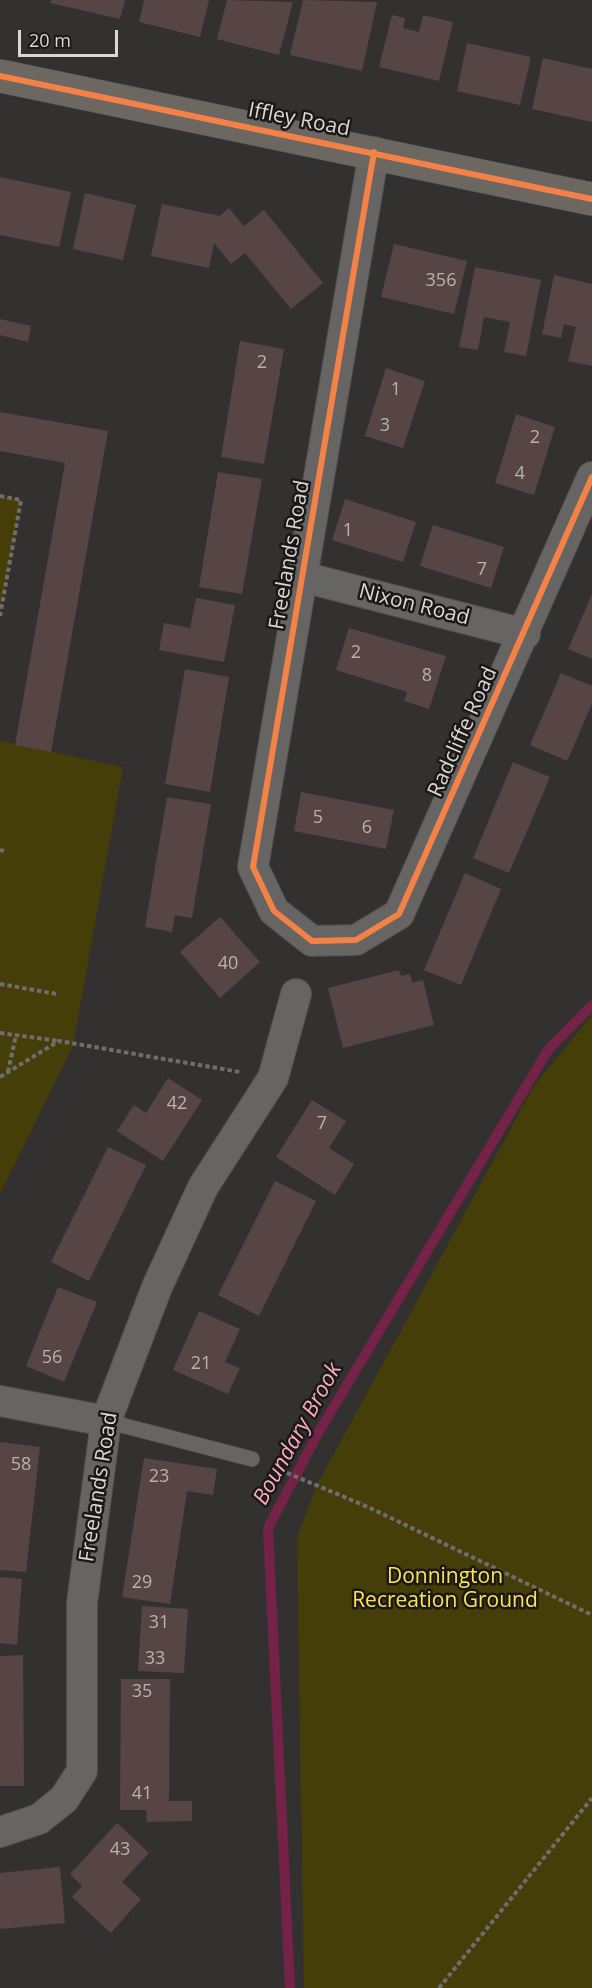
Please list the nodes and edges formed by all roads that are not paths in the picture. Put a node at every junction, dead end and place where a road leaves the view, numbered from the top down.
1 (0, 76) edge
2 (374, 152) junction
3 (592, 199) edge
4 (592, 477) edge
5 (303, 577) junction
6 (525, 634) junction
7 (312, 940) joint
8 (296, 994) dead end
9 (0, 1401) edge
10 (106, 1421) junction
11 (252, 1459) road end
12 (0, 1832) edge

1 - 2 main road, Iffley Road
2 - 3 main road, Iffley Road
2 - 5 street, Freelands Road
4 - 6 street, Radcliffe Road
5 - 6 street, Nixon Road
5 - 7 street, Freelands Road
6 - 7 street, Radcliffe Road
8 - 10 street, Freelands Road
9 - 10 street
10 - 11 lane
10 - 12 street, Freelands Road

